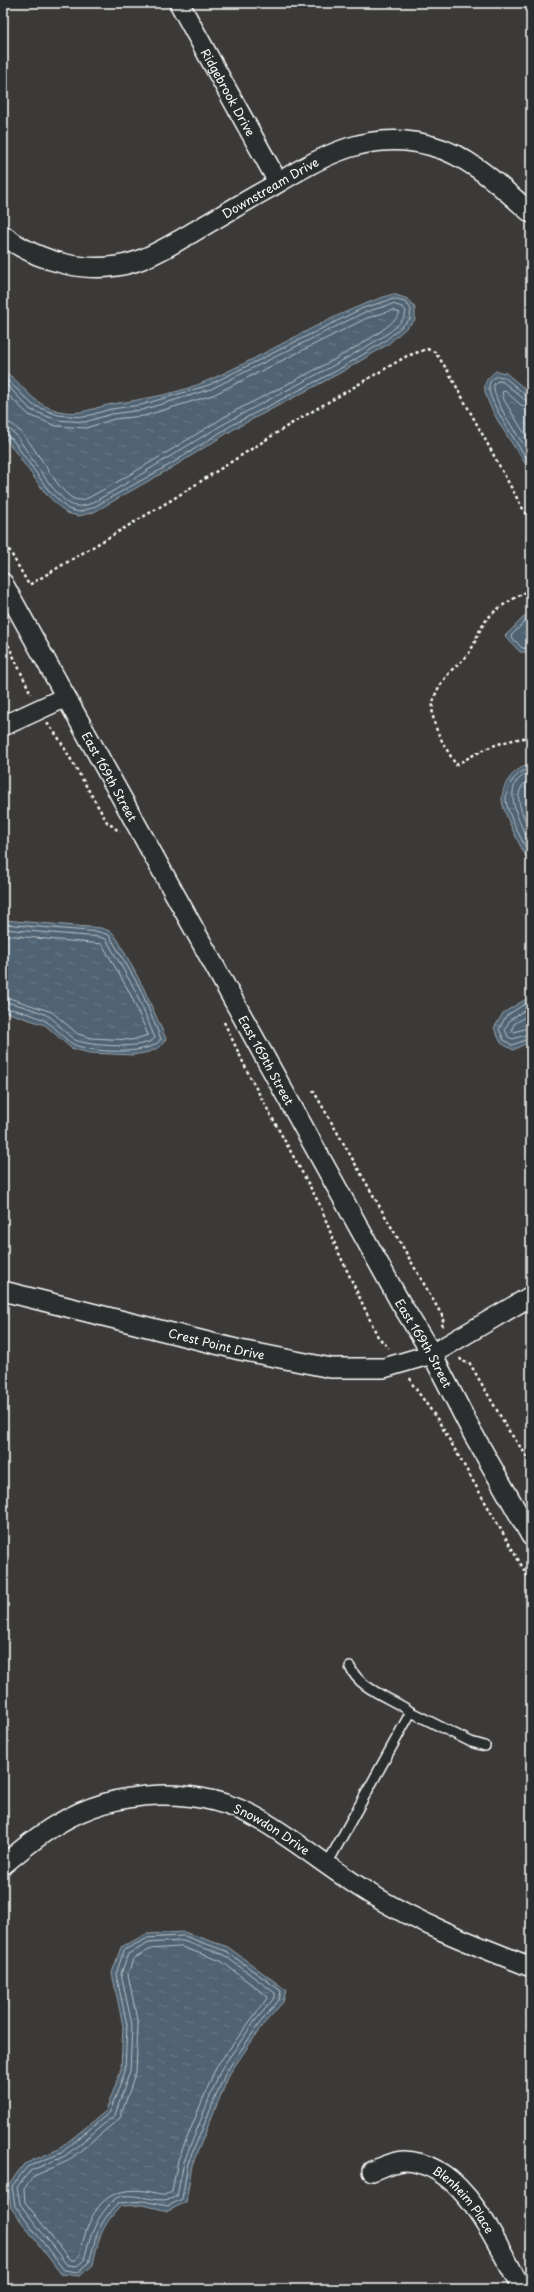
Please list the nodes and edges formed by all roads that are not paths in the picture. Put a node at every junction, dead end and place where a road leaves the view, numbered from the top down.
1 (179, 3) edge
2 (278, 182) junction
3 (531, 213) edge
4 (3, 235) edge
5 (3, 583) edge
6 (66, 698) junction
7 (3, 726) edge
8 (3, 1291) edge
9 (531, 1296) edge
10 (432, 1354) junction
11 (531, 1536) edge
12 (350, 1667) dead end
13 (412, 1712) junction
14 (485, 1746) dead end
15 (3, 1865) edge
16 (326, 1866) junction
17 (531, 1967) edge
18 (372, 2171) dead end
19 (522, 2289) edge

1 - 2 street, Ridgebrook Drive
2 - 3 street, Downstream Drive
2 - 4 street, Downstream Drive
5 - 6 street, East 169th Street
6 - 7 street
6 - 10 street, East 169th Street
8 - 10 street, Crest Point Drive
9 - 10 street, Crest Point Drive
10 - 11 street, East 169th Street
12 - 13 lane
13 - 14 lane
13 - 16 lane
15 - 16 street, Snowdon Drive
16 - 17 street, Snowdon Drive
18 - 19 street, Blenheim Place

